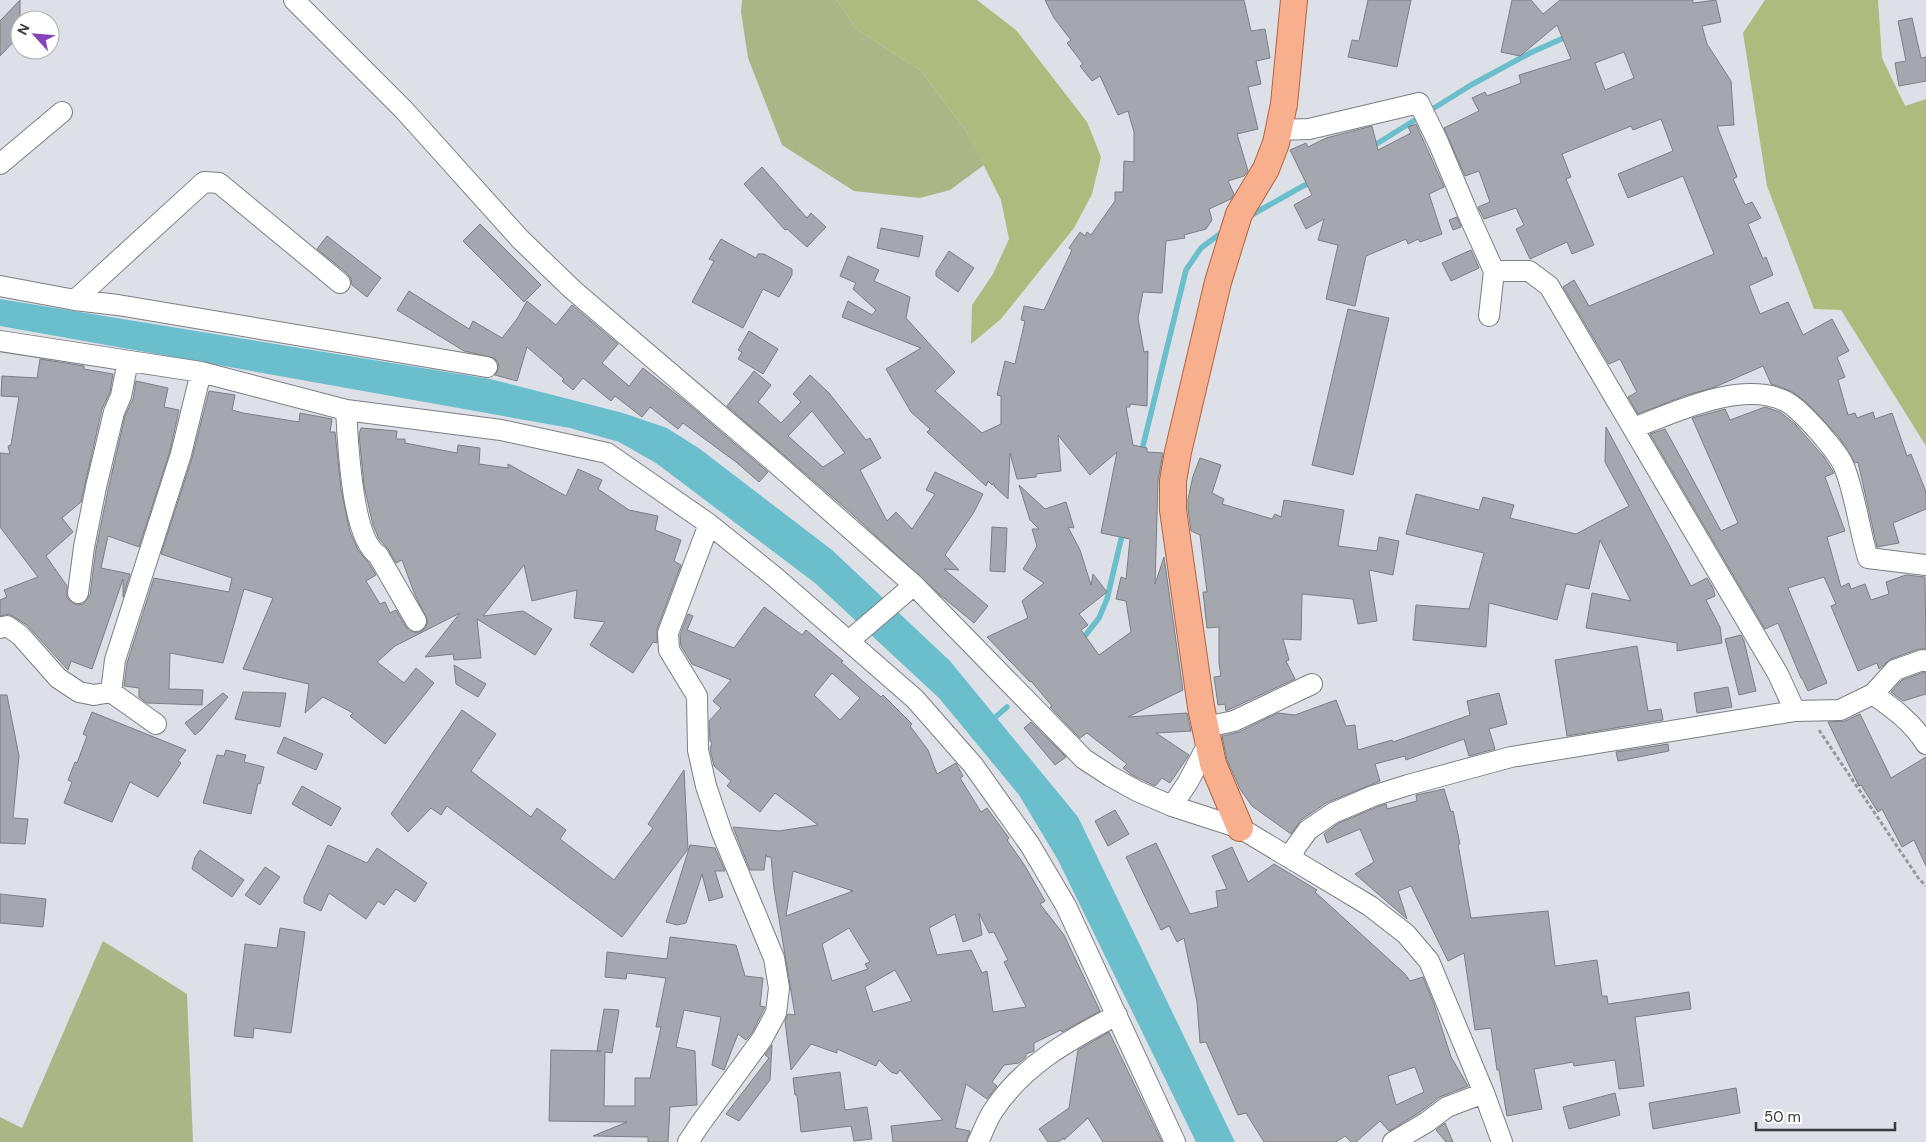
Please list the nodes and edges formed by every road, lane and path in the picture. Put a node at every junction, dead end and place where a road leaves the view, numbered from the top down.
1 (294, 0) edge
2 (1294, 0) edge
3 (62, 112) dead end
4 (1278, 130) junction
5 (0, 164) edge
6 (1494, 271) junction
7 (340, 283) dead end
8 (0, 286) edge
9 (75, 300) junction
10 (1489, 316) dead end
11 (0, 341) edge
12 (128, 361) junction
13 (487, 367) dead end
14 (201, 372) junction
15 (346, 410) junction
16 (1634, 428) junction
17 (709, 524) junction
18 (1926, 565) edge
19 (909, 589) junction
20 (78, 593) dead end
21 (416, 621) dead end
22 (0, 628) edge
23 (854, 638) junction
24 (1926, 661) edge
25 (1312, 684) dead end
26 (111, 692) junction
27 (1873, 694) junction
28 (1800, 710) junction
29 (156, 724) dead end
30 (1207, 735) junction
31 (1926, 744) edge
32 (1172, 806) junction
33 (1240, 828) junction
34 (1292, 859) junction
35 (1926, 886) edge
36 (1117, 1015) junction
37 (1484, 1093) junction
38 (688, 1142) edge
39 (978, 1142) edge
40 (1175, 1142) edge
41 (1393, 1142) edge
42 (1502, 1142) edge

1 - 19 street
2 - 4 main road
3 - 5 street
4 - 6 street
4 - 30 main road
6 - 10 street
6 - 16 street
7 - 9 street
8 - 9 street
9 - 13 street
11 - 12 street
12 - 14 street
12 - 20 street
14 - 15 street
14 - 26 street
15 - 17 street
15 - 21 street
16 - 18 street
16 - 28 street
17 - 23 street
17 - 38 street
19 - 23 street
19 - 32 street
22 - 26 street
23 - 36 street
24 - 27 street
25 - 30 street
26 - 29 street
27 - 28 street
27 - 31 street
28 - 34 street
28 - 35 path
30 - 32 street
30 - 33 main road
32 - 33 street
33 - 34 street
34 - 37 street
36 - 39 street
36 - 40 street
37 - 41 street
37 - 42 street

